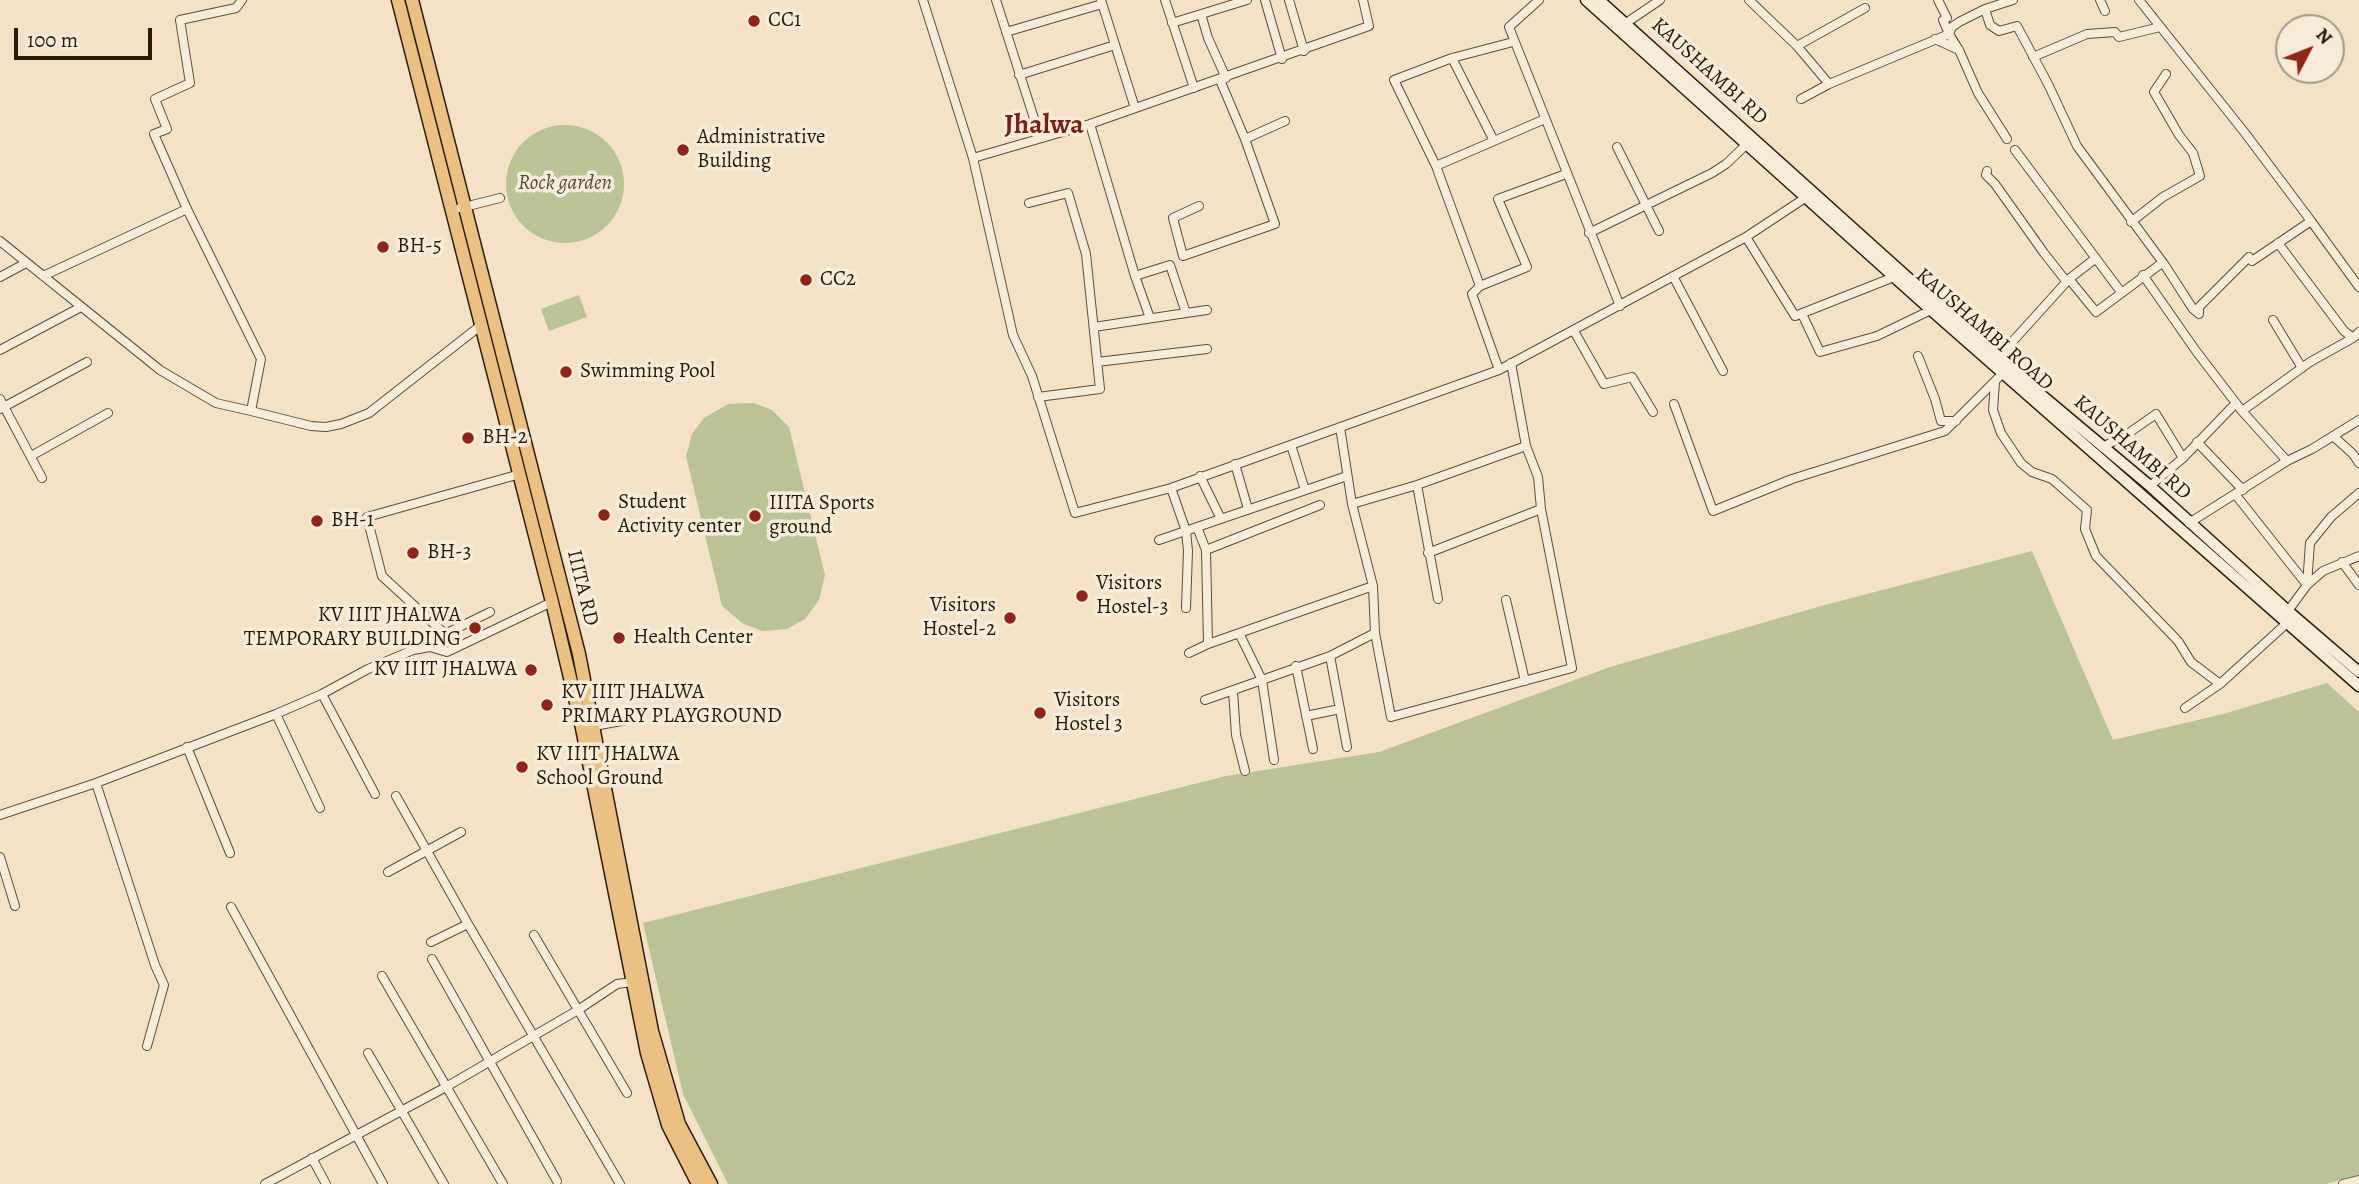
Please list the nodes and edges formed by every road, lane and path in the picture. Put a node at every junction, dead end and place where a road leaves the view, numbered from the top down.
1 (242, 0) edge
2 (398, 0) edge
3 (412, 0) edge
4 (924, 0) edge
5 (996, 0) edge
6 (1165, 0) edge
7 (1247, 0) edge
8 (1265, 0) edge
9 (1289, 0) edge
10 (1363, 0) edge
11 (1539, 0) edge
12 (1586, 0) edge
13 (1599, 0) edge
14 (1660, 0) edge
15 (1749, 0) edge
16 (1938, 0) edge
17 (2013, 0) edge
18 (2100, 0) edge
19 (2139, 0) edge
20 (1102, 2) edge
21 (1865, 8) dead end
22 (1985, 9) junction
23 (2105, 10) dead end
24 (1201, 14) junction
25 (1172, 23) junction
26 (1626, 23) junction
27 (2160, 27) junction
28 (1006, 32) junction
29 (1949, 34) junction
30 (1935, 39) junction
31 (1513, 42) junction
32 (1115, 45) junction
33 (1797, 46) junction
34 (1959, 50) junction
35 (1304, 51) junction
36 (2032, 57) junction
37 (1282, 58) junction
38 (1452, 58) junction
39 (2166, 74) dead end
40 (1019, 75) junction
41 (1223, 79) junction
42 (1829, 84) junction
43 (1194, 88) junction
44 (1801, 99) dead end
45 (1135, 108) junction
46 (1545, 119) junction
47 (1285, 121) dead end
48 (1090, 124) junction
49 (1040, 137) junction
50 (1245, 139) junction
51 (2007, 139) dead end
52 (1494, 141) junction
53 (1748, 144) junction
54 (1617, 147) dead end
55 (2015, 150) dead end
56 (973, 158) junction
57 (1436, 166) junction
58 (1987, 170) dead end
59 (1566, 174) junction
60 (1809, 195) junction
61 (500, 198) dead end
62 (1029, 203) dead end
63 (1646, 204) junction
64 (1199, 206) dead end
65 (187, 209) junction
66 (457, 209) junction
67 (2311, 220) junction
68 (2132, 222) junction
69 (1659, 231) dead end
70 (1589, 233) junction
71 (1746, 237) junction
72 (0, 242) edge
73 (2278, 243) junction
74 (2095, 258) junction
75 (26, 263) junction
76 (2162, 263) junction
77 (2143, 275) junction
78 (43, 276) junction
79 (1135, 276) junction
80 (1673, 276) junction
81 (1894, 276) junction
82 (0, 277) edge
83 (2068, 279) junction
84 (1480, 286) junction
85 (2359, 287) edge
86 (2122, 292) junction
87 (1620, 306) junction
88 (81, 307) junction
89 (1207, 310) dead end
90 (1931, 310) junction
91 (1186, 313) junction
92 (1802, 314) junction
93 (1150, 318) junction
94 (2273, 320) dead end
95 (480, 326) junction
96 (1094, 327) junction
97 (1574, 331) junction
98 (2356, 335) edge
99 (1207, 349) dead end
100 (0, 350) edge
101 (1918, 356) dead end
102 (1996, 356) junction
103 (87, 362) dead end
104 (1097, 362) junction
105 (1511, 363) junction
106 (2302, 368) junction
107 (1499, 370) junction
108 (1723, 371) dead end
109 (1999, 378) junction
110 (1038, 397) junction
111 (2236, 403) junction
112 (1674, 404) dead end
113 (1, 405) edge
114 (251, 411) junction
115 (2242, 411) junction
116 (1653, 412) dead end
117 (108, 413) dead end
118 (2359, 420) edge
119 (1956, 421) junction
120 (1340, 427) junction
121 (2333, 436) junction
122 (2197, 442) junction
123 (1291, 445) junction
124 (1526, 446) junction
125 (2102, 447) junction
126 (31, 456) junction
127 (2183, 458) junction
128 (2287, 461) junction
129 (2359, 463) edge
130 (1235, 464) junction
131 (520, 474) junction
132 (1200, 476) junction
133 (1348, 476) junction
134 (42, 478) dead end
135 (1417, 485) junction
136 (2150, 486) junction
137 (1171, 488) junction
138 (1306, 490) junction
139 (2239, 492) junction
140 (2359, 493) edge
141 (1352, 504) junction
142 (1320, 505) dead end
143 (1248, 509) junction
144 (1541, 509) junction
145 (1221, 519) junction
146 (2189, 523) junction
147 (1198, 527) junction
148 (1186, 531) junction
149 (1159, 540) dead end
150 (1206, 550) junction
151 (1428, 553) junction
152 (2359, 556) edge
153 (2342, 562) junction
154 (2307, 585) junction
155 (2359, 585) edge
156 (1373, 586) junction
157 (1438, 599) dead end
158 (1506, 600) dead end
159 (552, 601) junction
160 (1186, 608) dead end
161 (490, 612) dead end
162 (2287, 617) junction
163 (1239, 633) junction
164 (1375, 634) junction
165 (1208, 644) junction
166 (1189, 653) dead end
167 (1330, 656) junction
168 (1296, 666) junction
169 (2359, 672) edge
170 (1262, 680) junction
171 (1525, 681) junction
172 (2220, 684) junction
173 (2359, 686) edge
174 (1233, 691) junction
175 (322, 694) junction
176 (1205, 700) dead end
177 (2185, 708) dead end
178 (1340, 709) junction
179 (276, 714) junction
180 (1306, 716) junction
181 (636, 718) dead end
182 (588, 727) junction
183 (187, 747) junction
184 (1347, 747) dead end
185 (1313, 750) dead end
186 (1274, 760) dead end
187 (1244, 771) dead end
188 (96, 783) junction
189 (375, 794) dead end
190 (396, 796) dead end
191 (320, 808) dead end
192 (0, 815) edge
193 (461, 831) dead end
194 (427, 851) junction
195 (230, 853) dead end
196 (0, 857) edge
197 (388, 872) dead end
198 (15, 906) dead end
199 (231, 907) dead end
200 (468, 924) junction
201 (534, 934) dead end
202 (431, 942) dead end
203 (432, 959) dead end
204 (382, 976) dead end
205 (633, 982) junction
206 (578, 1010) junction
207 (532, 1036) junction
208 (147, 1046) dead end
209 (368, 1053) dead end
210 (490, 1061) junction
211 (446, 1087) junction
212 (627, 1093) dead end
213 (402, 1111) junction
214 (357, 1137) junction
215 (312, 1158) junction
216 (2359, 1180) edge
217 (557, 1181) dead end
218 (267, 1184) edge
219 (326, 1184) edge
220 (383, 1184) edge
221 (444, 1184) edge
222 (503, 1184) edge
223 (620, 1184) edge
224 (698, 1184) edge
225 (711, 1184) edge
226 (2343, 1184) edge

1 - 65 street
2 - 66 main road, IIITA RD
3 - 66 main road, IIITA RD
4 - 56 street
5 - 28 street
6 - 25 street
7 - 24 street
8 - 37 street
9 - 35 street
10 - 35 street
11 - 31 street
12 - 53 main road, KAUSHAMBI ROAD
13 - 26 main road, KAUSHAMBI RD
14 - 26 street
15 - 33 street
16 - 29 street
17 - 22 street
18 - 23 street
19 - 27 street
20 - 28 street
20 - 32 street
21 - 33 street
22 - 29 street
22 - 36 street
24 - 25 street
24 - 41 street
25 - 43 street
26 - 60 main road, KAUSHAMBI RD
27 - 36 street
27 - 67 street
28 - 40 street
29 - 30 street
29 - 34 street
30 - 34 street
30 - 42 street
31 - 38 street
31 - 46 street
32 - 40 street
32 - 45 street
33 - 42 street
34 - 51 street
35 - 37 street
36 - 68 street
37 - 41 street
38 - 52 street
38 - 57 street
39 - 68 street
40 - 49 street
41 - 43 street
41 - 50 street
42 - 44 street
43 - 45 street
45 - 48 street
46 - 52 street
46 - 59 street
47 - 50 street
48 - 49 street
48 - 79 street
49 - 56 street
50 - 64 street
52 - 57 street
53 - 60 main road, KAUSHAMBI ROAD
53 - 63 street
54 - 63 street
55 - 74 street
56 - 110 street
57 - 84 street
58 - 83 street
59 - 70 street
59 - 84 street
60 - 71 street
60 - 81 main road, KAUSHAMBI ROAD
60 - 102 main road, KAUSHAMBI RD
61 - 66 street
62 - 96 street
63 - 69 street
63 - 70 street
65 - 78 street
65 - 114 street
66 - 95 main road, IIITA RD
66 - 182 main road, IIITA RD
67 - 73 street
67 - 85 street
68 - 76 street
70 - 87 street
71 - 80 street
71 - 92 street
72 - 75 street
73 - 76 street
73 - 98 street
74 - 83 street
74 - 86 street
75 - 78 street
75 - 82 street
76 - 77 street
77 - 86 street
77 - 111 street
78 - 88 street
79 - 91 street
79 - 93 street
80 - 87 street
80 - 108 street
81 - 90 main road, KAUSHAMBI ROAD
81 - 92 street
83 - 86 street
83 - 102 street
84 - 107 street
87 - 97 street
88 - 100 street
88 - 114 street
89 - 91 street
90 - 92 street
90 - 109 main road, KAUSHAMBI ROAD
91 - 93 street
93 - 96 street
94 - 106 street
95 - 114 street
95 - 131 main road, IIITA RD
96 - 104 street
97 - 105 street
97 - 116 street
98 - 106 street
99 - 104 street
101 - 119 street
102 - 125 main road, KAUSHAMBI RD
103 - 113 street
104 - 110 street
105 - 107 street
105 - 124 street
106 - 115 street
107 - 120 street
109 - 119 street
109 - 162 main road, KAUSHAMBI ROAD
109 - 172 street
110 - 137 street
111 - 115 street
111 - 122 street
112 - 119 street
113 - 126 street
115 - 128 street
117 - 126 street
118 - 121 street
120 - 123 street
120 - 133 street
121 - 128 street
121 - 129 street
122 - 127 street
122 - 139 street
123 - 130 street
123 - 138 street
124 - 135 street
124 - 144 street
125 - 127 street
125 - 136 main road, KAUSHAMBI RD
126 - 134 street
127 - 136 street
128 - 139 street
130 - 132 street
130 - 143 street
131 - 159 main road, IIITA RD
131 - 161 street
132 - 137 street
132 - 145 street
133 - 138 street
133 - 141 street
135 - 141 street
135 - 151 street
136 - 146 main road, KAUSHAMBI RD
137 - 148 street
138 - 143 street
139 - 146 street
139 - 154 street
140 - 154 street
141 - 156 street
142 - 150 street
143 - 145 street
144 - 151 street
144 - 171 street
145 - 147 street
146 - 162 main road, KAUSHAMBI RD
147 - 148 street
147 - 150 street
148 - 149 street
148 - 160 street
150 - 165 street
151 - 157 street
152 - 153 street
153 - 154 street
153 - 155 street
154 - 162 street
156 - 163 street
156 - 164 street
158 - 171 street
159 - 175 street
159 - 182 main road, IIITA RD
162 - 169 main road, KAUSHAMBI RD
162 - 172 street
162 - 173 main road, KAUSHAMBI ROAD
163 - 165 street
163 - 170 street
164 - 167 street
164 - 171 street
165 - 166 street
167 - 168 street
167 - 178 street
168 - 170 street
168 - 180 street
170 - 174 street
170 - 186 street
172 - 177 street
174 - 176 street
174 - 187 street
175 - 179 street
175 - 189 street
178 - 180 street
178 - 184 street
179 - 183 street
179 - 191 street
180 - 185 street
181 - 182 street
182 - 205 main road, IIITA RD
182 - 225 main road, IIITA RD
183 - 188 street
183 - 195 street
188 - 192 street
188 - 208 street
190 - 194 street
193 - 194 street
194 - 197 street
194 - 200 street
196 - 198 street
199 - 214 street
200 - 202 street
200 - 207 street
201 - 206 street
203 - 210 street
204 - 211 street
205 - 206 street
205 - 224 main road, IIITA RD
206 - 207 street
206 - 212 street
207 - 210 street
207 - 223 street
209 - 213 street
210 - 211 street
210 - 217 street
211 - 213 street
211 - 222 street
213 - 214 street
213 - 221 street
214 - 215 street
214 - 220 street
215 - 218 street
215 - 219 street
216 - 226 street

